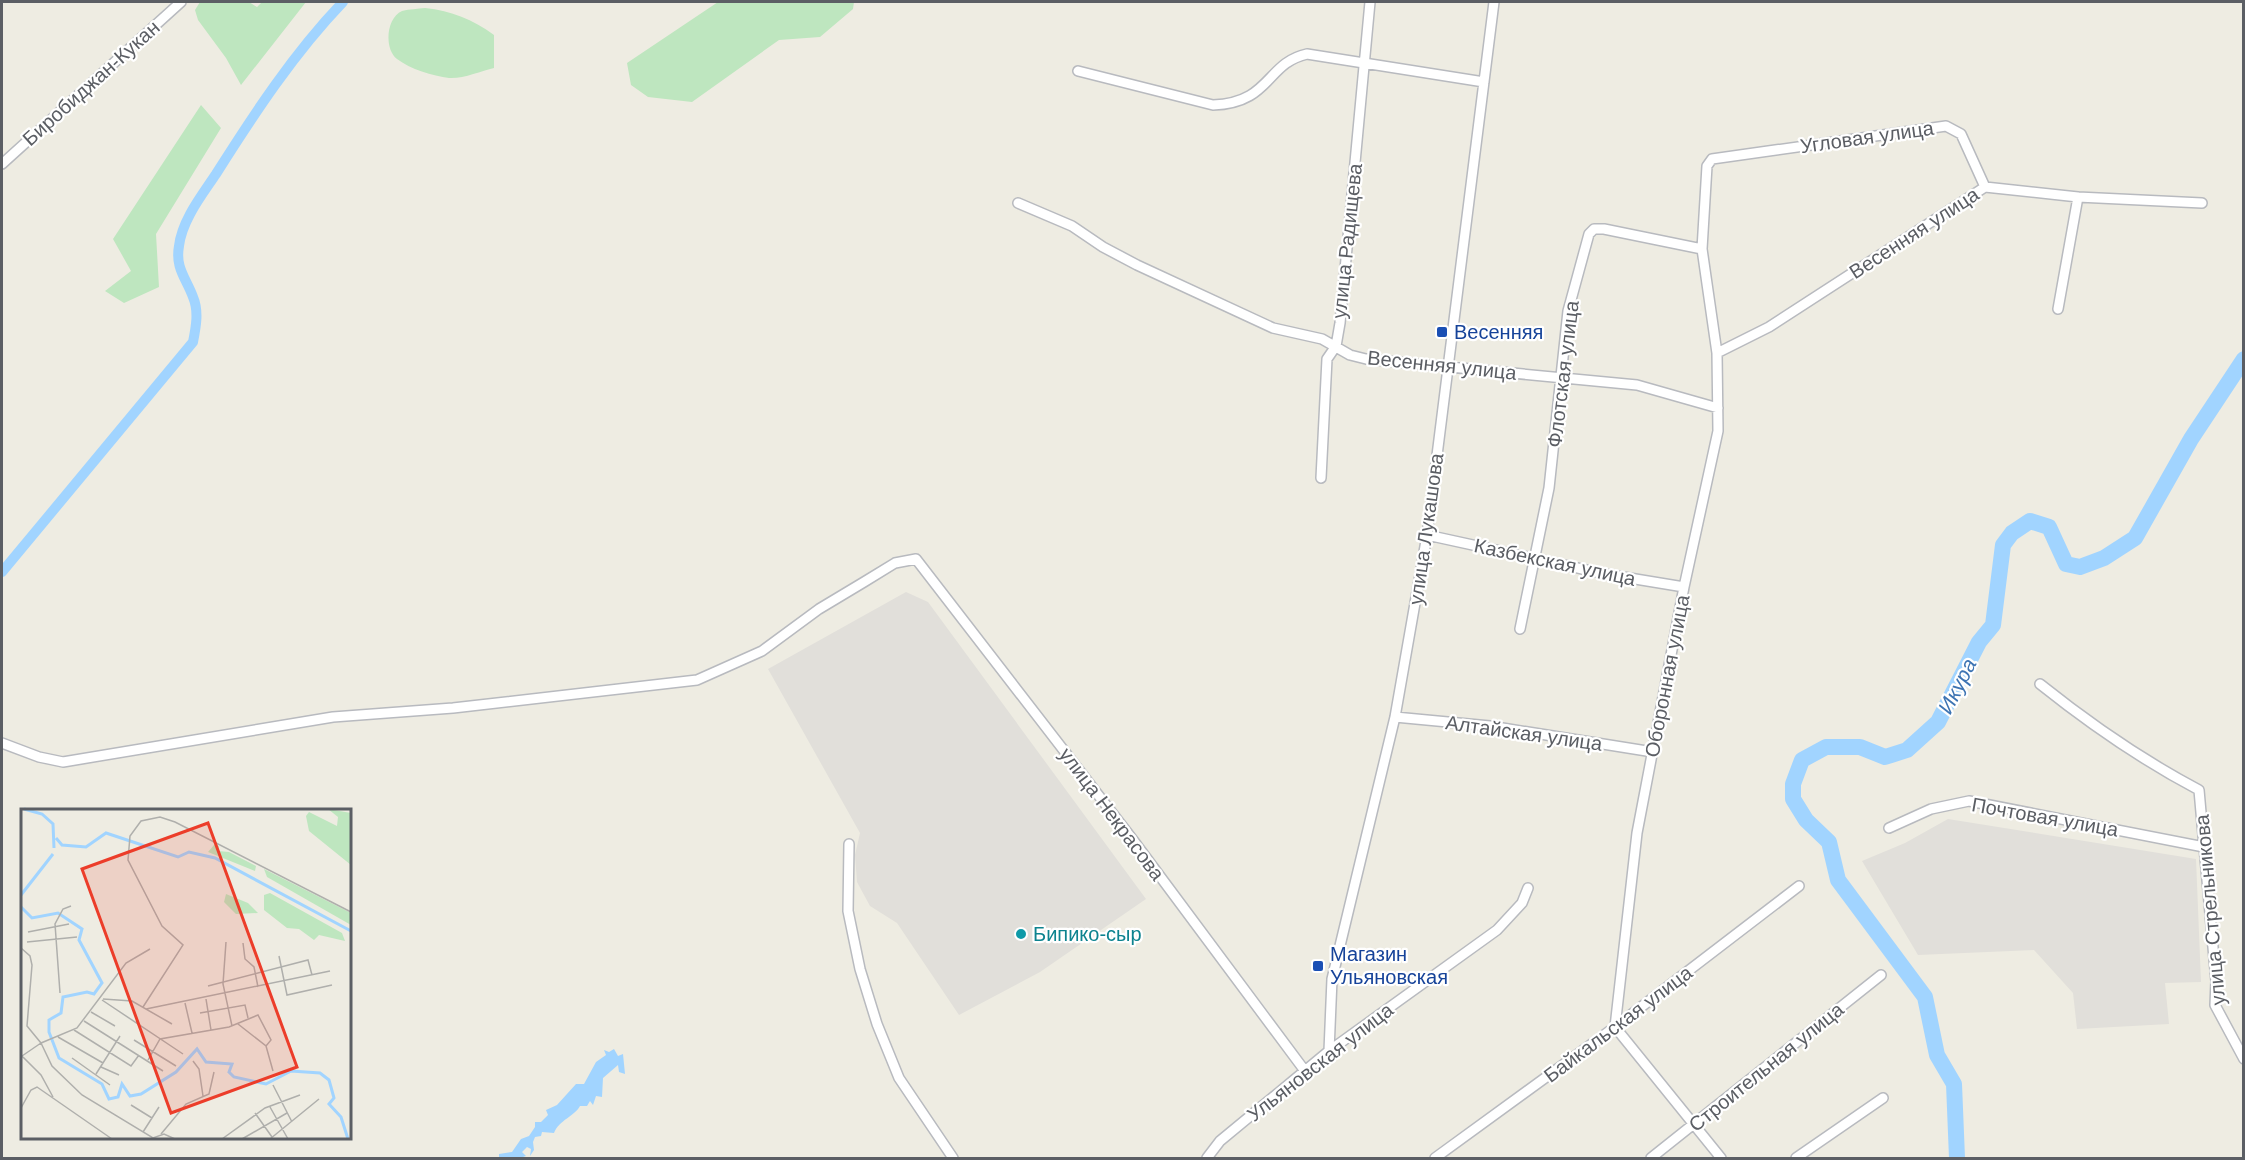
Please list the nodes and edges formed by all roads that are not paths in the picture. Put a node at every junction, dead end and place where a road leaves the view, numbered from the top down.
1 (181, 2) edge
2 (1370, 2) edge
3 (1494, 2) edge
4 (1365, 62) junction
5 (1078, 71) dead end
6 (1484, 82) junction
7 (1712, 159) joint
8 (2, 164) edge
9 (1985, 187) junction
10 (2078, 197) junction
11 (1018, 202) dead end
12 (2202, 203) dead end
13 (1702, 249) junction
14 (2058, 309) dead end
15 (1336, 346) junction
16 (1717, 353) junction
17 (1448, 368) junction
18 (1563, 376) junction
19 (1718, 408) junction
20 (1321, 478) dead end
21 (1426, 536) junction
22 (1533, 557) junction
23 (1684, 587) junction
24 (1520, 630) dead end
25 (2040, 684) dead end
26 (1395, 717) junction
27 (2, 743) edge
28 (1653, 752) junction
29 (1889, 828) dead end
30 (849, 844) dead end
31 (2204, 847) junction
32 (1799, 886) dead end
33 (1528, 888) dead end
34 (1881, 975) dead end
35 (1615, 1027) junction
36 (1329, 1051) junction
37 (2244, 1059) edge
38 (1305, 1071) junction
39 (1883, 1098) dead end
40 (1694, 1125) junction
41 (953, 1158) edge
42 (1207, 1158) edge
43 (1435, 1158) edge
44 (1651, 1158) edge
45 (1722, 1158) edge
46 (1796, 1158) edge

1 - 8 street, Биробиджан-Кукан
2 - 4 street, улица Радищева
3 - 6 street, улица Лукашова
4 - 5 street
4 - 6 street
4 - 15 street, улица Радищева
6 - 17 street, улица Лукашова
7 - 9 street, Угловая улица
7 - 13 street, Оборонная улица
9 - 10 street, Весенняя улица
9 - 16 street, Весенняя улица
10 - 12 street, Весенняя улица
10 - 14 street
11 - 15 street, Весенняя улица
13 - 16 street, Оборонная улица
13 - 18 street, Флотская улица
15 - 17 street, Весенняя улица
15 - 20 street, улица Радищева
16 - 19 street, Оборонная улица
17 - 18 street, Весенняя улица
17 - 21 street, улица Лукашова
18 - 19 street, Весенняя улица
18 - 22 street, Флотская улица
19 - 23 street, Оборонная улица
21 - 22 street, Казбекская улица
21 - 26 street, улица Лукашова
22 - 23 street, Казбекская улица
22 - 24 street, Флотская улица
23 - 28 street, Оборонная улица
25 - 31 street, улица Стрельникова
26 - 28 street, Алтайская улица
26 - 36 street, улица Лукашова
27 - 38 street, улица Некрасова
28 - 35 street, Оборонная улица
29 - 31 street, Почтовая улица
30 - 41 street
31 - 37 street, улица Стрельникова
32 - 35 street, Байкальская улица
33 - 36 street, Ульяновская улица
34 - 40 street, Строительная улица
35 - 40 street
35 - 43 street, Байкальская улица
36 - 38 street, Ульяновская улица
38 - 42 street, Ульяновская улица
39 - 46 street
40 - 44 street, Строительная улица
40 - 45 street

